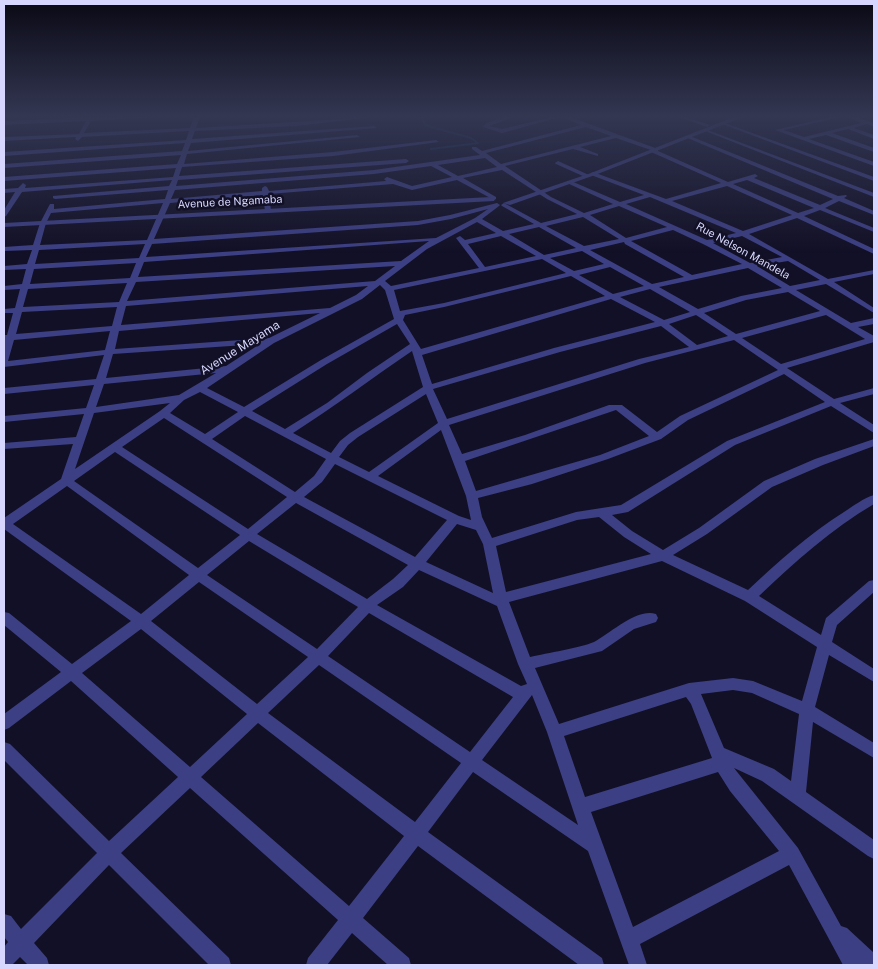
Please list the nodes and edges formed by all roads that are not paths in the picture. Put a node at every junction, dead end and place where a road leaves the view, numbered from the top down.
1 (65, 162) edge
2 (69, 162) edge
3 (214, 162) edge
4 (255, 162) edge
5 (351, 162) edge
6 (391, 162) edge
7 (444, 162) edge
8 (494, 162) edge
9 (518, 162) edge
10 (558, 162) dead end
11 (624, 162) edge
12 (680, 162) edge
13 (750, 162) edge
14 (794, 162) edge
15 (829, 162) edge
16 (30, 164) junction
17 (180, 165) junction
18 (357, 165) junction
19 (434, 165) junction
20 (4, 166) edge
21 (501, 167) junction
22 (772, 171) junction
23 (259, 172) junction
24 (374, 172) junction
25 (63, 174) junction
26 (590, 175) junction
27 (26, 177) junction
28 (174, 178) junction
29 (457, 178) junction
30 (748, 178) junction
31 (4, 179) edge
32 (874, 180) edge
33 (264, 182) junction
34 (393, 182) junction
35 (569, 182) junction
36 (727, 183) junction
37 (59, 186) junction
38 (171, 188) junction
39 (20, 189) junction
40 (858, 189) junction
41 (4, 191) edge
42 (537, 193) junction
43 (266, 194) junction
44 (649, 195) junction
45 (874, 195) edge
46 (55, 198) junction
47 (840, 198) junction
48 (665, 201) junction
49 (167, 202) junction
50 (497, 202) junction
51 (4, 203) edge
52 (12, 203) junction
53 (620, 204) junction
54 (819, 208) junction
55 (49, 211) junction
56 (268, 211) junction
57 (874, 213) edge
58 (4, 214) edge
59 (584, 215) junction
60 (798, 215) junction
61 (160, 217) junction
62 (477, 219) junction
63 (43, 223) junction
64 (4, 225) edge
65 (543, 225) junction
66 (673, 228) junction
67 (874, 230) edge
68 (451, 231) junction
69 (742, 233) junction
70 (503, 234) junction
71 (438, 238) junction
72 (625, 240) junction
73 (149, 242) junction
74 (465, 242) junction
75 (706, 242) junction
76 (36, 247) junction
77 (585, 248) junction
78 (4, 249) edge
79 (874, 252) edge
80 (544, 257) junction
81 (789, 258) junction
82 (141, 260) junction
83 (402, 263) junction
84 (613, 264) junction
85 (748, 265) junction
86 (31, 267) junction
87 (4, 268) edge
88 (484, 270) junction
89 (874, 272) edge
90 (574, 273) junction
91 (861, 273) junction
92 (690, 277) junction
93 (133, 281) junction
94 (826, 281) junction
95 (874, 281) edge
96 (379, 282) junction
97 (654, 286) junction
98 (26, 287) junction
99 (4, 288) edge
100 (388, 290) junction
101 (789, 290) junction
102 (611, 296) junction
103 (122, 304) junction
104 (335, 309) junction
105 (4, 311) edge
106 (17, 311) junction
107 (874, 311) edge
108 (697, 312) junction
109 (826, 312) junction
110 (398, 320) junction
111 (874, 321) edge
112 (663, 323) junction
113 (849, 326) junction
114 (116, 327) junction
115 (8, 337) edge
116 (734, 337) junction
117 (873, 339) edge
118 (271, 341) junction
119 (696, 348) junction
120 (416, 349) junction
121 (109, 352) junction
122 (4, 362) edge
123 (230, 368) junction
124 (783, 368) junction
125 (99, 382) junction
126 (200, 388) junction
127 (428, 388) junction
128 (4, 391) edge
129 (874, 391) edge
130 (180, 398) junction
131 (833, 402) junction
132 (88, 411) junction
133 (243, 411) junction
134 (164, 413) junction
135 (4, 419) edge
136 (443, 424) junction
137 (874, 430) edge
138 (285, 433) junction
139 (657, 436) junction
140 (79, 440) junction
141 (204, 440) junction
142 (874, 442) edge
143 (4, 446) edge
144 (114, 447) junction
145 (334, 459) junction
146 (459, 459) junction
147 (371, 476) junction
148 (66, 480) junction
149 (472, 496) junction
150 (295, 497) junction
151 (874, 499) edge
152 (602, 513) junction
153 (454, 519) junction
154 (4, 523) edge
155 (480, 527) junction
156 (249, 534) junction
157 (489, 544) junction
158 (663, 556) junction
159 (417, 564) junction
160 (198, 576) junction
161 (874, 585) edge
162 (750, 597) junction
163 (502, 601) junction
164 (367, 606) junction
165 (4, 616) edge
166 (651, 618) dead end
167 (141, 622) junction
168 (824, 645) junction
169 (318, 657) junction
170 (525, 664) junction
171 (71, 672) junction
172 (874, 676) edge
173 (528, 689) junction
174 (689, 689) junction
175 (807, 710) junction
176 (258, 714) junction
177 (4, 723) edge
178 (555, 732) junction
179 (4, 749) edge
180 (874, 751) edge
181 (720, 758) junction
182 (470, 762) junction
183 (190, 778) junction
184 (797, 795) junction
185 (581, 807) junction
186 (416, 834) junction
187 (595, 846) junction
188 (874, 850) edge
189 (110, 852) junction
190 (792, 854) junction
191 (350, 920) junction
192 (4, 923) edge
193 (831, 927) junction
194 (629, 939) junction
195 (21, 943) junction
196 (4, 960) edge
197 (40, 965) edge
198 (222, 965) edge
199 (315, 965) edge
200 (402, 965) edge
201 (595, 965) edge
202 (638, 965) edge
203 (854, 965) edge
204 (874, 965) edge

1 - 16 street
2 - 25 street
3 - 17 street
4 - 23 street
5 - 18 street
6 - 18 street
7 - 19 street
8 - 21 street
9 - 21 street
10 - 26 street
11 - 26 street
12 - 36 street
13 - 22 street
14 - 40 street
15 - 32 street
16 - 20 street
16 - 27 street
17 - 25 street
17 - 28 street
18 - 23 street
18 - 24 street
19 - 24 street
19 - 29 street
21 - 29 street
21 - 42 street
22 - 30 street
22 - 47 street
23 - 28 street
23 - 33 street
24 - 33 street
24 - 34 street
25 - 27 street
25 - 37 street
26 - 35 street
26 - 44 street
27 - 31 street
27 - 39 street
28 - 37 street
28 - 38 street
29 - 34 street
29 - 50 street
30 - 36 street
30 - 54 street
32 - 40 street
33 - 38 street
33 - 43 street
34 - 43 street
35 - 42 street
35 - 53 street, Rue Nelson Mandela
36 - 48 street
36 - 60 street
37 - 39 street
37 - 46 street
38 - 46 street
38 - 49 street
39 - 41 street
39 - 52 street
40 - 45 street
40 - 47 street
42 - 50 street
42 - 59 street
43 - 49 street
43 - 56 street
44 - 48 street
44 - 53 street
46 - 55 street
47 - 54 street
47 - 57 street
48 - 69 street
49 - 55 street
49 - 61 street
50 - 56 street, Avenue de Ngamaba
50 - 62 street, Avenue Mayama
50 - 65 street
50 - 73 street
51 - 52 street
52 - 58 street
53 - 59 street
53 - 66 street, Rue Nelson Mandela
54 - 60 street
54 - 67 street
55 - 63 street
56 - 61 street, Avenue de Ngamaba
59 - 65 street
59 - 72 street
60 - 69 street
60 - 79 street
61 - 63 street, Avenue de Ngamaba
61 - 73 street
62 - 68 street, Avenue Mayama
62 - 70 street
63 - 64 street, Avenue de Ngamaba
63 - 76 street
65 - 70 street
65 - 77 street
66 - 72 street
66 - 75 street, Rue Nelson Mandela
68 - 71 street, Avenue Mayama
68 - 74 street
69 - 75 street
69 - 81 street
70 - 74 street
70 - 80 street
71 - 82 street
71 - 83 street, Avenue Mayama
72 - 77 street
72 - 92 street
73 - 76 street
73 - 82 street
74 - 88 street
75 - 85 street, Rue Nelson Mandela
76 - 78 street
76 - 86 street
77 - 80 street
77 - 84 street
80 - 88 street
80 - 90 street
81 - 85 street
81 - 94 street
82 - 86 street
82 - 93 street
83 - 93 street
83 - 96 street, Avenue Mayama
84 - 90 street
84 - 97 street
85 - 92 street
85 - 101 street, Rue Nelson Mandela
86 - 87 street
86 - 98 street
88 - 100 street
89 - 91 street
90 - 102 street
90 - 110 street
91 - 94 street
91 - 95 street
92 - 97 street
93 - 98 street
93 - 103 street
94 - 101 street
94 - 107 street
96 - 100 street
96 - 103 street
96 - 104 street, Avenue Mayama
97 - 102 street
97 - 108 street
98 - 99 street
98 - 106 street
100 - 110 street
101 - 108 street
101 - 109 street, Rue Nelson Mandela
102 - 112 street
102 - 120 street
103 - 106 street
103 - 114 street
104 - 114 street
104 - 118 street, Avenue Mayama
105 - 106 street
106 - 115 street
108 - 112 street
108 - 116 street
109 - 113 street, Rue Nelson Mandela
109 - 116 street
110 - 120 street
110 - 133 street
111 - 113 street
112 - 119 street
112 - 127 street
113 - 117 street, Rue Nelson Mandela
114 - 115 street
114 - 121 street
115 - 122 street
116 - 119 street
116 - 124 street
117 - 124 street
118 - 121 street
118 - 123 street, Avenue Mayama
119 - 136 street
120 - 127 street
120 - 138 street
121 - 122 street
121 - 125 street
123 - 125 street
123 - 126 street, Avenue Mayama
124 - 131 street
124 - 139 street
125 - 128 street
125 - 132 street
126 - 130 street, Avenue Mayama
126 - 133 street
127 - 136 street
127 - 145 street
129 - 131 street
130 - 132 street
130 - 134 street, Avenue Mayama
131 - 137 street
131 - 152 street
132 - 135 street
132 - 140 street
133 - 138 street
133 - 141 street
134 - 141 street
134 - 144 street, Avenue Mayama
136 - 146 street
136 - 147 street
138 - 145 street
139 - 146 street
139 - 149 street
140 - 143 street
140 - 148 street
141 - 150 street
142 - 158 street
144 - 148 street, Avenue Mayama
144 - 156 street
145 - 147 street
145 - 150 street
146 - 149 street
147 - 153 street
148 - 154 street, Avenue Mayama
148 - 160 street
149 - 155 street
150 - 156 street
150 - 159 street
151 - 162 street
152 - 157 street
152 - 158 street
153 - 155 street
153 - 159 street
154 - 167 street
155 - 157 street
156 - 160 street
156 - 164 street
157 - 163 street
158 - 162 street
158 - 163 street
159 - 163 street
159 - 164 street
160 - 167 street
160 - 169 street
161 - 168 street
162 - 168 street
163 - 170 street
164 - 169 street
164 - 173 street
165 - 171 street
166 - 170 street
167 - 171 street
167 - 176 street
168 - 172 street
168 - 175 street
169 - 176 street
169 - 182 street
170 - 173 street
171 - 177 street
171 - 183 street
173 - 178 street
173 - 182 street
174 - 175 street
174 - 178 street
174 - 181 street
175 - 180 street
175 - 184 street
176 - 183 street
176 - 186 street
178 - 185 street
179 - 189 street
181 - 184 street
181 - 185 street
181 - 190 street
182 - 186 street
182 - 187 street
183 - 189 street
183 - 191 street
184 - 188 street
185 - 187 street
186 - 191 street
186 - 201 street
187 - 194 street
189 - 195 street
189 - 198 street
190 - 193 street
190 - 194 street
191 - 199 street
191 - 200 street
192 - 195 street
193 - 203 street
193 - 204 street
194 - 202 street
195 - 196 street
195 - 197 street

